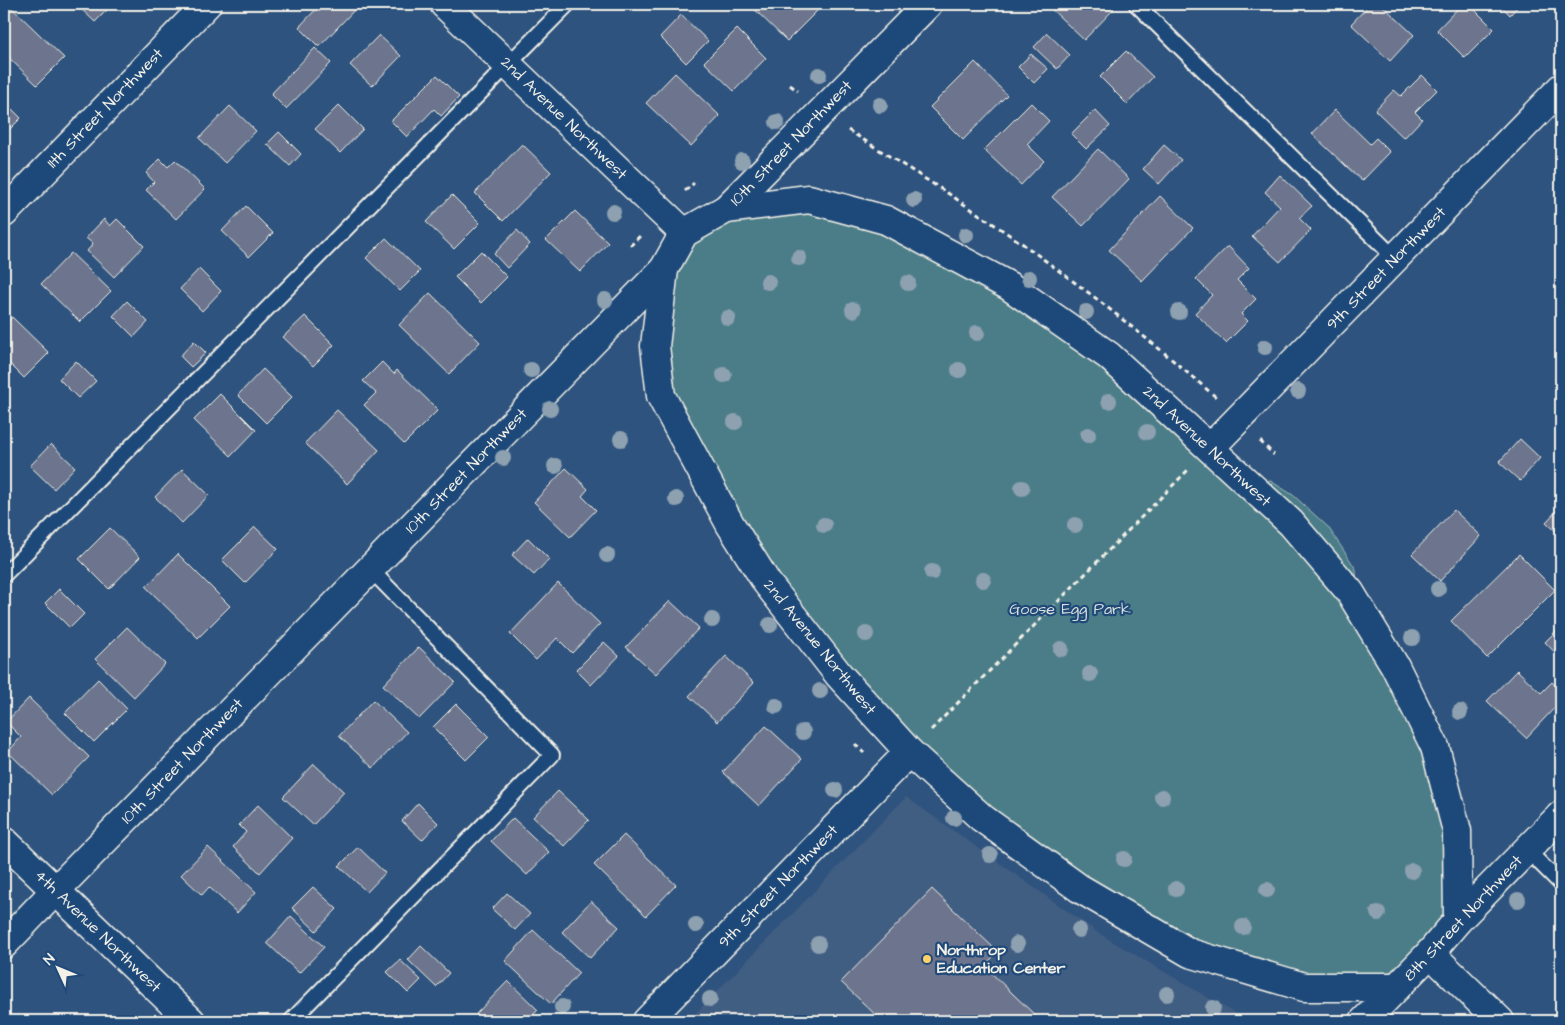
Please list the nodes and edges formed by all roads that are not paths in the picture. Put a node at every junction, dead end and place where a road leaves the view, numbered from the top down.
1 (207, 4) edge
2 (444, 4) edge
3 (568, 4) edge
4 (928, 4) edge
5 (1136, 4) edge
6 (508, 65) junction
7 (1561, 88) edge
8 (726, 209) junction
9 (4, 213) edge
10 (684, 233) junction
11 (1396, 259) junction
12 (664, 269) junction
13 (1210, 448) junction
14 (370, 569) junction
15 (4, 575) edge
16 (909, 752) junction
17 (1561, 815) edge
18 (4, 841) edge
19 (1527, 850) junction
20 (1561, 884) edge
21 (56, 891) junction
22 (1458, 920) junction
23 (4, 944) edge
24 (1430, 953) junction
25 (1397, 987) junction
26 (191, 1021) edge
27 (291, 1021) edge
28 (647, 1021) edge
29 (1364, 1021) edge
30 (1500, 1021) edge

1 - 9 street, 11th Street Northwest
2 - 6 street, 2nd Avenue Northwest
3 - 6 lane
4 - 8 street, 10th Street Northwest
5 - 11 lane
6 - 10 street, 2nd Avenue Northwest
6 - 15 lane
7 - 11 street, 9th Street Northwest
8 - 10 street, 10th Street Northwest
8 - 13 street, 2nd Avenue Northwest
10 - 12 street, 10th Street Northwest
11 - 13 street, 9th Street Northwest
12 - 14 street, 10th Street Northwest
12 - 16 street, 2nd Avenue Northwest
13 - 22 street, 2nd Avenue Northwest
14 - 21 street, 10th Street Northwest
14 - 27 lane
16 - 25 street, 2nd Avenue Northwest
16 - 28 street, 9th Street Northwest
17 - 19 street, 8th Street Northwest
18 - 21 street, 4th Avenue Northwest
19 - 20 lane
19 - 22 street, 8th Street Northwest
21 - 23 street, 10th Street Northwest
21 - 26 street, 4th Avenue Northwest
22 - 24 street, 8th Street Northwest
24 - 25 street, 8th Street Northwest
24 - 30 street
25 - 29 street, 8th Street Northwest

